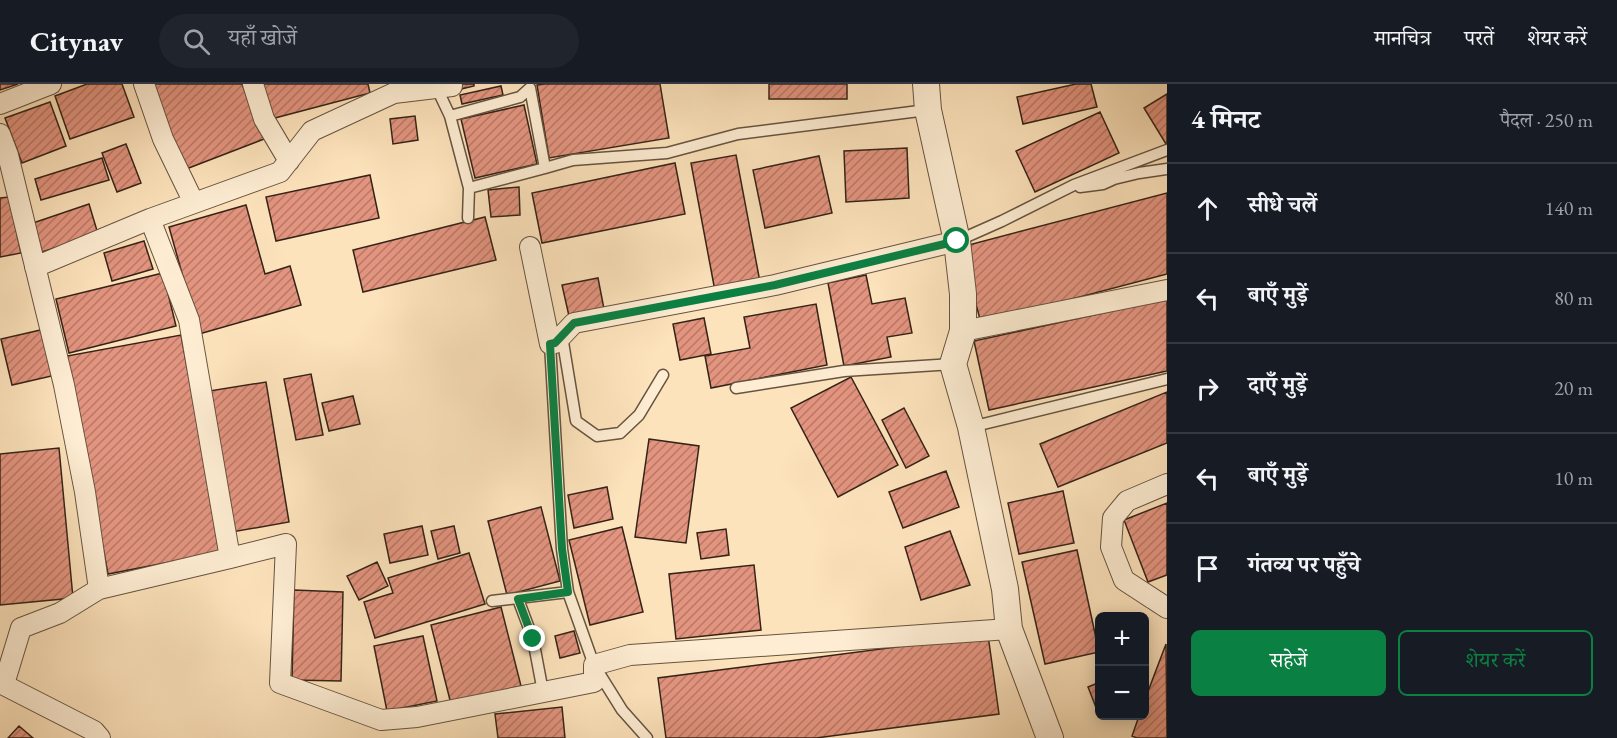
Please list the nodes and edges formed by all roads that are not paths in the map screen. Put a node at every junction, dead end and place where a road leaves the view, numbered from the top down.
1 (51, 84) edge
2 (144, 84) edge
3 (253, 84) edge
4 (926, 84) edge
5 (448, 89) edge
6 (0, 104) edge
7 (928, 110) junction
8 (450, 116) junction
9 (0, 134) edge
10 (1167, 150) edge
11 (289, 161) junction
12 (545, 168) junction
13 (1167, 169) edge
14 (469, 188) junction
15 (1068, 188) junction
16 (194, 203) junction
17 (150, 219) junction
18 (468, 219) dead end
19 (957, 241) junction
20 (530, 247) dead end
21 (35, 267) junction
22 (1167, 290) edge
23 (963, 331) junction
24 (556, 340) junction
25 (952, 364) junction
26 (663, 375) dead end
27 (1167, 380) edge
28 (736, 388) dead end
29 (971, 427) junction
30 (1167, 484) edge
31 (230, 558) junction
32 (99, 589) junction
33 (568, 592) junction
34 (518, 599) junction
35 (492, 601) dead end
36 (1167, 608) edge
37 (1009, 629) junction
38 (594, 665) junction
39 (2, 683) edge
40 (543, 692) junction
41 (100, 738) edge
42 (647, 738) edge
43 (1050, 738) edge

1 - 6 street
2 - 16 street
3 - 11 street
4 - 7 street
5 - 8 lane
5 - 11 street
7 - 12 lane
7 - 19 street
8 - 12 lane
8 - 14 lane
9 - 21 street
10 - 15 lane
11 - 16 street
12 - 14 lane
13 - 15 lane
14 - 18 lane
15 - 19 lane
16 - 17 street
17 - 21 street
17 - 31 street
19 - 23 street
19 - 24 street
20 - 24 street
21 - 32 street
22 - 23 street
23 - 25 street
24 - 26 lane
24 - 33 lane
25 - 28 lane
25 - 29 street
27 - 29 lane
29 - 37 street
30 - 36 street
31 - 32 street
31 - 40 street
32 - 39 street
33 - 34 lane
33 - 38 lane
34 - 35 lane
34 - 40 lane
37 - 38 street
37 - 43 street
38 - 40 street
38 - 42 lane
39 - 41 street

